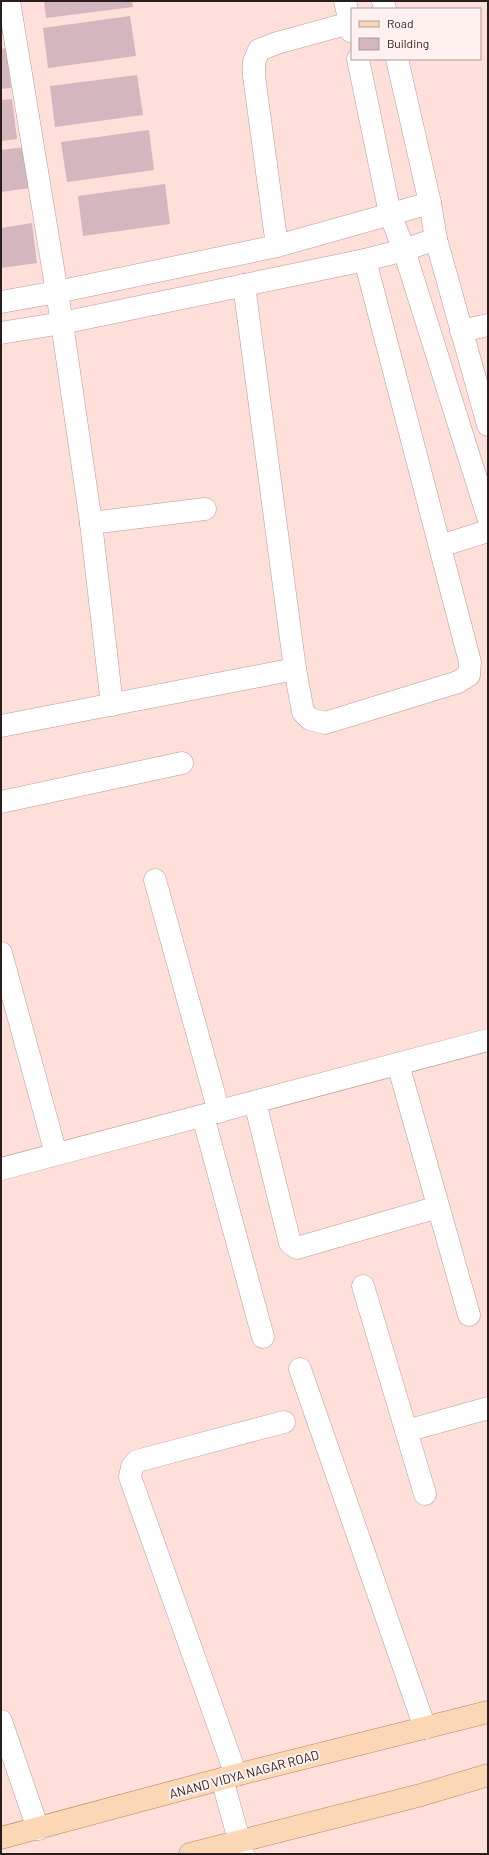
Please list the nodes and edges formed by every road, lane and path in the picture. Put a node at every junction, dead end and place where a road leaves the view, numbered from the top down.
1 (9, 1) edge
2 (345, 1) edge
3 (351, 28) edge
4 (358, 60) edge
5 (397, 60) edge
6 (430, 204) junction
7 (390, 214) junction
8 (436, 239) junction
9 (278, 246) junction
10 (404, 250) junction
11 (365, 260) junction
12 (244, 285) junction
13 (57, 292) junction
14 (1, 302) edge
15 (62, 323) junction
16 (488, 325) edge
17 (461, 331) junction
18 (1, 333) edge
19 (488, 425) edge
20 (205, 509) dead end
21 (488, 517) edge
22 (91, 523) junction
23 (488, 531) edge
24 (440, 546) junction
25 (295, 669) junction
26 (112, 705) junction
27 (1, 726) edge
28 (182, 763) dead end
29 (1, 802) edge
30 (155, 880) dead end
31 (1, 953) edge
32 (488, 1040) edge
33 (398, 1064) junction
34 (255, 1102) junction
35 (211, 1114) junction
36 (56, 1154) junction
37 (1, 1169) edge
38 (438, 1207) junction
39 (363, 1286) dead end
40 (468, 1315) dead end
41 (263, 1337) dead end
42 (300, 1369) dead end
43 (488, 1408) edge
44 (284, 1422) dead end
45 (406, 1431) junction
46 (425, 1494) dead end
47 (488, 1712) edge
48 (1, 1721) edge
49 (425, 1728) junction
50 (488, 1776) edge
51 (229, 1777) junction
52 (38, 1829) junction
53 (1, 1838) edge
54 (241, 1848) edge
55 (190, 1854) edge

1 - 13 street
2 - 3 street
3 - 9 street
4 - 7 street
5 - 6 street
6 - 7 street
6 - 8 street
7 - 9 street
7 - 10 street
8 - 10 street
8 - 17 street
9 - 13 street
10 - 11 street
10 - 21 street
11 - 12 street
11 - 24 street
12 - 15 street
12 - 25 street
13 - 14 street
13 - 15 street
15 - 18 street
15 - 22 street
16 - 17 street
17 - 19 street
20 - 22 street
22 - 26 street
23 - 24 street
24 - 25 street
25 - 26 street
26 - 27 street
28 - 29 street
30 - 35 street
31 - 36 street
32 - 33 street
33 - 34 street
33 - 38 street
34 - 35 street
34 - 38 street
35 - 36 street
35 - 41 street
36 - 37 street
38 - 40 street
39 - 45 street
42 - 49 street
43 - 45 street
44 - 51 street
45 - 46 street
47 - 49 main road, ANAND VIDYA NAGAR ROAD
48 - 52 street
49 - 51 main road, ANAND VIDYA NAGAR ROAD
50 - 54 main road
51 - 52 main road, ANAND VIDYA NAGAR ROAD
51 - 54 street
52 - 53 main road, ANAND VIDYA NAGAR ROAD
54 - 55 main road

